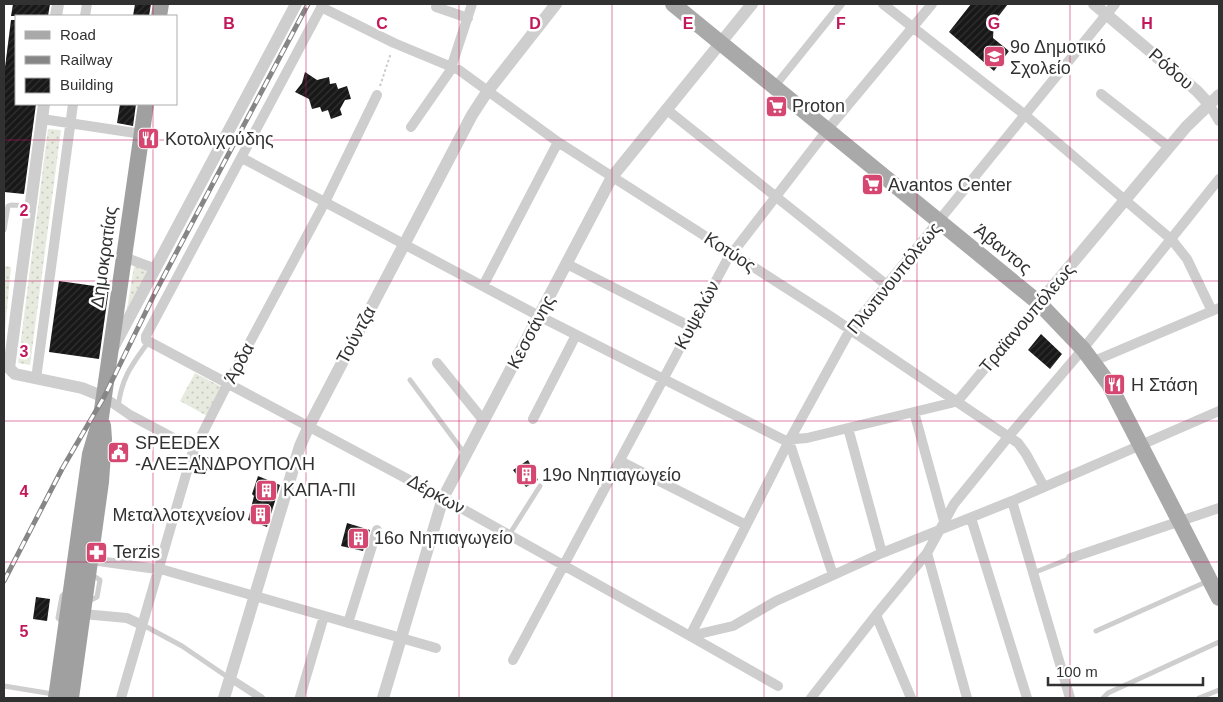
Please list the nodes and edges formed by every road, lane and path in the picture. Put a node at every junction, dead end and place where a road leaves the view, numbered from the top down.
1 (296, 4) edge
2 (472, 4) edge
3 (556, 4) edge
4 (673, 4) edge
5 (752, 4) edge
6 (841, 4) edge
7 (883, 4) edge
8 (932, 4) edge
9 (1094, 4) edge
10 (322, 5) edge
11 (436, 7) dead end
12 (1111, 9) edge
13 (468, 18) junction
14 (913, 27) junction
15 (394, 42) junction
16 (720, 42) junction
17 (452, 66) junction
18 (775, 86) junction
19 (487, 92) junction
20 (1101, 94) dead end
21 (377, 95) joint
22 (1219, 95) edge
23 (1209, 104) junction
24 (44, 105) edge
25 (73, 105) edge
26 (146, 105) edge
27 (666, 109) junction
28 (1025, 115) junction
29 (42, 119) junction
30 (1219, 121) edge
31 (71, 124) junction
32 (411, 127) dead end
33 (828, 129) junction
34 (142, 134) junction
35 (558, 142) junction
36 (1169, 148) junction
37 (242, 158) junction
38 (612, 178) junction
39 (1219, 179) edge
40 (776, 197) junction
41 (1124, 201) junction
42 (325, 202) junction
43 (30, 206) junction
44 (939, 222) junction
45 (4, 230) edge
46 (1172, 240) junction
47 (405, 244) junction
48 (731, 253) junction
49 (124, 257) junction
50 (567, 264) junction
51 (156, 269) junction
52 (483, 286) junction
53 (888, 286) junction
54 (1039, 303) junction
55 (1216, 310) edge
56 (539, 316) junction
57 (691, 327) junction
58 (850, 330) junction
59 (576, 335) junction
60 (148, 338) junction
61 (110, 354) junction
62 (1088, 355) junction
63 (437, 363) dead end
64 (36, 379) junction
65 (410, 380) dead end
66 (663, 380) junction
67 (228, 383) junction
68 (104, 397) junction
69 (955, 402) junction
70 (118, 407) junction
71 (1219, 411) edge
72 (914, 412) junction
73 (101, 417) junction
74 (534, 419) dead end
75 (483, 420) junction
76 (309, 426) junction
77 (848, 428) junction
78 (1009, 436) junction
79 (789, 441) junction
80 (1141, 444) junction
81 (194, 449) junction
82 (465, 454) junction
83 (620, 460) junction
84 (540, 486) dead end
85 (1044, 486) junction
86 (443, 498) junction
87 (1012, 501) junction
88 (1219, 508) edge
89 (971, 518) junction
90 (1180, 521) junction
91 (746, 525) junction
92 (942, 526) junction
93 (377, 530) dead end
94 (509, 535) junction
95 (882, 553) junction
96 (927, 553) junction
97 (1072, 558) joint
98 (564, 565) junction
99 (90, 566) junction
100 (158, 568) junction
101 (1032, 573) junction
102 (833, 574) junction
103 (1215, 579) edge
104 (254, 596) junction
105 (1219, 598) edge
106 (84, 609) junction
107 (876, 614) junction
108 (324, 616) junction
109 (348, 623) junction
110 (142, 625) junction
111 (1096, 631) dead end
112 (690, 636) junction
113 (400, 638) junction
114 (1219, 642) edge
115 (436, 648) dead end
116 (513, 660) dead end
117 (230, 678) junction
118 (4, 686) edge
119 (778, 686) dead end
120 (1219, 690) edge
121 (61, 697) edge
122 (300, 697) dead end
123 (121, 698) edge
124 (224, 698) edge
125 (261, 698) edge
126 (383, 698) edge
127 (811, 698) edge
128 (911, 698) edge
129 (967, 698) edge
130 (1027, 698) edge
131 (1070, 698) edge
132 (1103, 698) edge
133 (1199, 698) edge

1 - 51 street
2 - 13 street
3 - 19 street, Τούντζα
4 - 16 main road, Άβαντος
5 - 16 street, Κεσσάνης
6 - 18 street
7 - 14 street
8 - 14 street, Κυψελών
9 - 12 street, Ρόδου
10 - 15 street
10 - 37 street
11 - 13 street
12 - 23 street, Ρόδου
12 - 28 street, Πλωτινουπόλεως
13 - 17 street
14 - 28 street
14 - 33 street, Κυψελών
15 - 17 street, Κοτύος
15 - 21 path
16 - 18 main road, Άβαντος
16 - 27 street, Κεσσάνης
17 - 19 street, Κοτύος
17 - 32 street
18 - 33 main road, Άβαντος
19 - 35 street, Κοτύος
19 - 47 street, Τούντζα
20 - 36 street
21 - 42 street, Άρδα
22 - 23 street, Τραϊανουπόλεως
23 - 30 street, Ρόδου
23 - 36 street, Τραϊανουπόλεως
24 - 29 street
25 - 31 street
26 - 34 highway, Δημοκρατίας
27 - 38 street, Κεσσάνης
27 - 40 street
28 - 41 street
28 - 44 street, Πλωτινουπόλεως
29 - 31 street
29 - 43 street
31 - 34 street
31 - 64 street
33 - 40 street, Κυψελών
33 - 44 main road, Άβαντος
34 - 49 highway, Δημοκρατίας
35 - 38 street, Κοτύος
35 - 52 street
36 - 41 street, Τραϊανουπόλεως
37 - 42 street
37 - 60 street
38 - 48 street, Κοτύος
38 - 50 street, Κεσσάνης
39 - 46 street
40 - 48 street, Κυψελών
40 - 53 street
41 - 46 street
41 - 54 street, Τραϊανουπόλεως
42 - 47 street
42 - 67 street, Άρδα
43 - 45 lane
43 - 64 street
44 - 53 street, Πλωτινουπόλεως
44 - 54 main road, Άβαντος
46 - 55 street
46 - 62 street
47 - 52 street
47 - 76 street, Τούντζα
48 - 57 street, Κυψελών
48 - 58 street, Κοτύος
49 - 51 street
49 - 61 highway, Δημοκρατίας
50 - 56 street, Κεσσάνης
50 - 57 street
51 - 61 street
52 - 56 street
53 - 58 street, Πλωτινουπόλεως
54 - 62 main road, Άβαντος
54 - 69 street, Τραϊανουπόλεως
55 - 62 street
56 - 59 street
56 - 75 street, Κεσσάνης
57 - 66 street, Κυψελών
58 - 69 street, Κοτύος
58 - 79 street, Πλωτινουπόλεως
59 - 66 street
59 - 74 street
60 - 67 street, Δέρκων
60 - 70 lane
61 - 68 highway, Δημοκρατίας
62 - 78 street
62 - 80 main road, Άβαντος
63 - 75 street
64 - 68 street
65 - 82 lane
66 - 79 street
66 - 83 street, Κυψελών
67 - 76 street, Δέρκων
67 - 81 street, Άρδα
68 - 70 street
68 - 73 highway, Δημοκρατίας
69 - 72 street
69 - 78 street, Κοτύος
70 - 81 street
71 - 80 street
72 - 77 street
72 - 92 street
73 - 99 highway, Δημοκρατίας
73 - 121 highway, Δημοκρατίας
75 - 82 street, Κεσσάνης
76 - 86 street, Δέρκων
76 - 104 street, Τούντζα
77 - 79 street
77 - 95 street
78 - 85 street, Κοτύος
78 - 92 street
79 - 91 street, Πλωτινουπόλεως
79 - 102 street
80 - 85 street
80 - 90 main road, Άβαντος
81 - 100 street, Άρδα
82 - 86 street, Κεσσάνης
83 - 91 street
83 - 98 street, Κυψελών
84 - 94 lane
85 - 87 street
86 - 94 street, Δέρκων
86 - 113 street, Κεσσάνης
87 - 89 street
87 - 101 street
88 - 90 street
89 - 92 street
89 - 130 street
90 - 97 street
90 - 103 main road, Άβαντος
91 - 112 street, Πλωτινουπόλεως
92 - 95 street
92 - 96 street
93 - 109 street
94 - 98 street, Δέρκων
95 - 102 street
96 - 107 street
96 - 129 street
97 - 101 lane
98 - 112 street, Δέρκων
98 - 116 street, Κυψελών
99 - 100 street
99 - 106 highway, Δημοκρατίας
100 - 104 street
100 - 110 street, Άρδα
101 - 131 street
102 - 112 street
103 - 105 main road, Άβαντος
103 - 111 lane
104 - 108 street
104 - 117 street, Τούντζα
106 - 110 street
106 - 121 highway, Δημοκρατίας
107 - 127 street
107 - 128 street
108 - 109 street
108 - 122 street
109 - 113 street
110 - 117 lane
110 - 123 street, Άρδα
112 - 119 street, Δέρκων
113 - 115 street
113 - 126 street, Κεσσάνης
114 - 132 lane
117 - 124 street, Τούντζα
117 - 125 street
118 - 121 lane
120 - 133 lane

